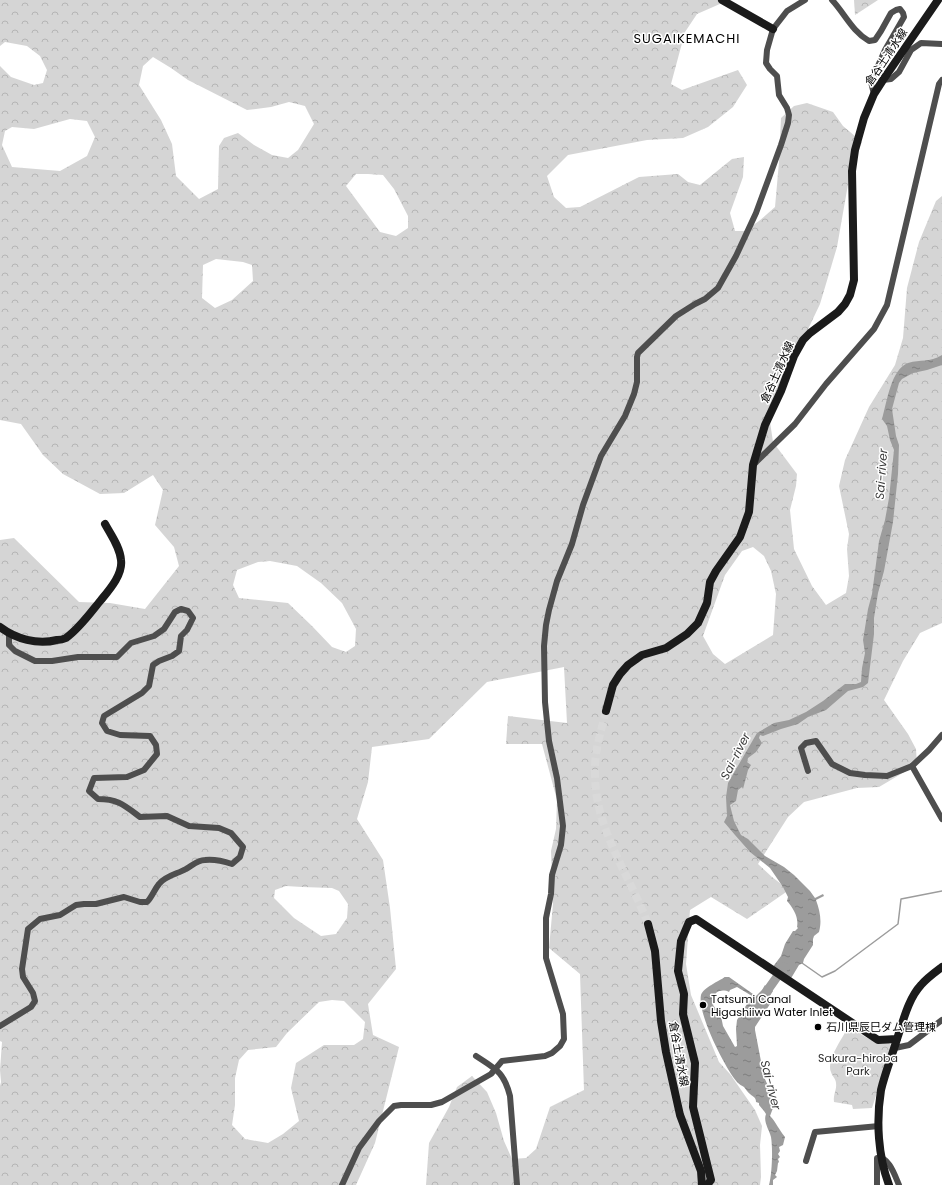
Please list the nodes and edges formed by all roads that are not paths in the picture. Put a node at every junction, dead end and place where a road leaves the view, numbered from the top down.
1 (722, 0) edge
2 (805, 0) edge
3 (832, 0) edge
4 (938, 0) edge
5 (773, 29) junction
6 (942, 44) edge
7 (883, 80) junction
8 (942, 80) edge
9 (874, 94) junction
10 (753, 465) junction
11 (105, 524) dead end
12 (0, 627) edge
13 (9, 634) junction
14 (606, 711) tunnel mouth
15 (942, 735) edge
16 (912, 766) junction
17 (808, 771) dead end
18 (942, 819) edge
19 (648, 924) tunnel mouth
20 (942, 969) edge
21 (942, 1020) edge
22 (0, 1026) edge
23 (898, 1040) junction
24 (895, 1048) junction
25 (476, 1056) dead end
26 (496, 1068) junction
27 (879, 1126) junction
28 (881, 1157) junction
29 (806, 1161) dead end
30 (342, 1185) edge
31 (517, 1185) edge
32 (702, 1185) edge
33 (707, 1185) edge
34 (877, 1185) edge
35 (889, 1185) edge
36 (899, 1185) edge

1 - 5 main road
2 - 5 street
3 - 9 street
4 - 7 main road, 倉谷土清水線
5 - 26 street
6 - 7 street
7 - 9 main road, 倉谷土清水線
8 - 10 street
9 - 10 main road, 倉谷土清水線
10 - 14 main road, 倉谷土清水線
11 - 13 main road
12 - 13 main road
13 - 22 street
15 - 16 street
16 - 17 street
16 - 18 street
19 - 32 main road, 倉谷土清水線
20 - 23 main road
21 - 24 street
23 - 24 main road
23 - 33 main road
24 - 27 main road
25 - 26 street
26 - 30 street
26 - 31 street
27 - 28 main road
27 - 29 street
28 - 34 street
28 - 35 main road
28 - 36 street

